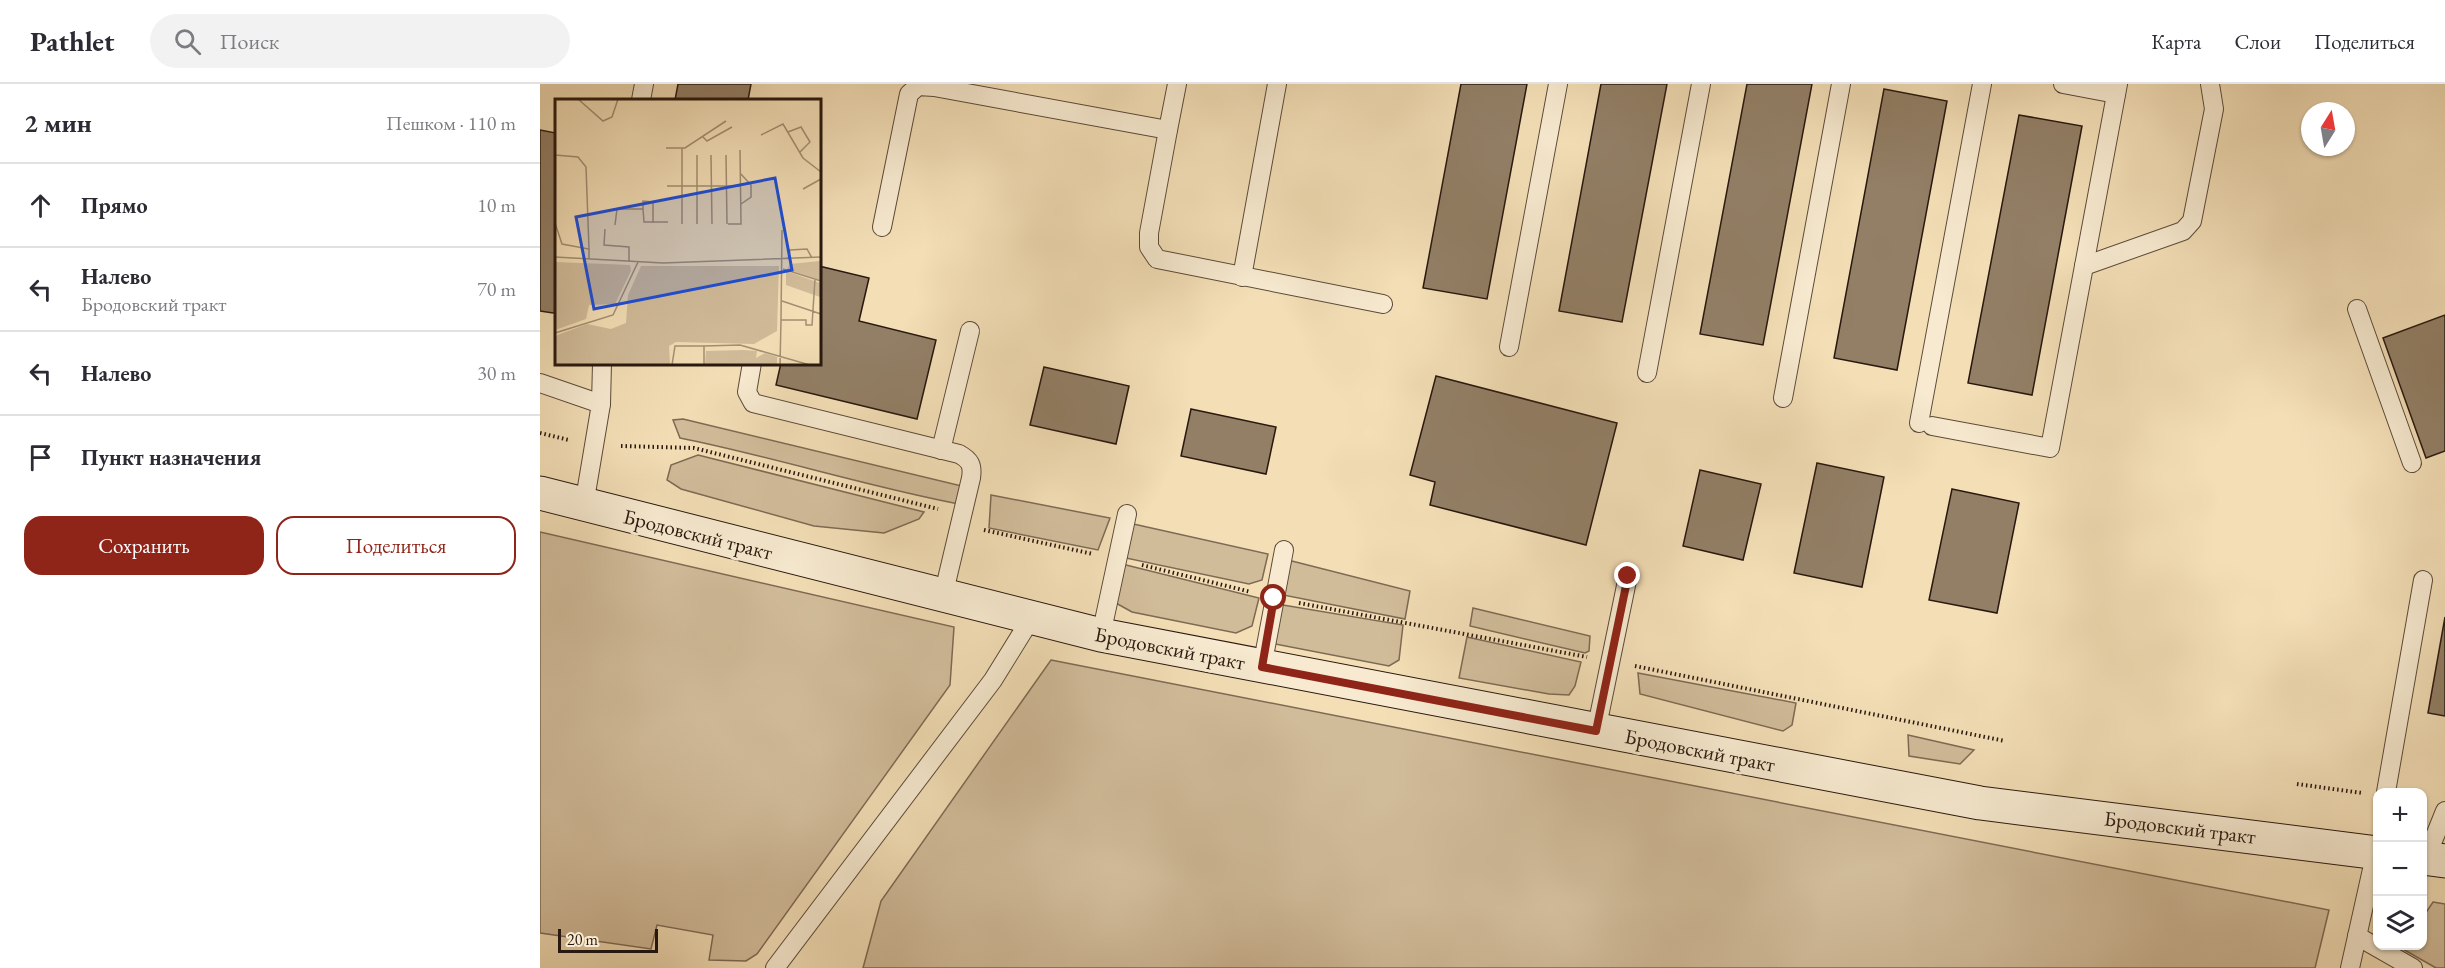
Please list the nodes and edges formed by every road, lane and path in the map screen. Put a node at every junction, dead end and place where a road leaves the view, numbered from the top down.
1 (644, 84) edge
2 (1177, 84) edge
3 (1277, 84) edge
4 (1558, 84) edge
5 (1701, 84) edge
6 (1841, 84) edge
7 (1982, 84) edge
8 (2063, 84) edge
9 (2210, 84) edge
10 (2117, 89) edge
11 (641, 99) edge
12 (1168, 130) junction
13 (882, 227) dead end
14 (2084, 266) junction
15 (1242, 277) junction
16 (1383, 304) dead end
17 (2356, 309) dead end
18 (970, 331) dead end
19 (1509, 347) dead end
20 (602, 364) edge
21 (752, 364) edge
22 (1647, 373) dead end
23 (540, 383) edge
24 (1783, 398) dead end
25 (601, 404) junction
26 (941, 450) junction
27 (2412, 463) dead end
28 (540, 493) edge
29 (584, 505) junction
30 (1127, 514) dead end
31 (1284, 550) dead end
32 (1628, 576) dead end
33 (2423, 580) dead end
34 (943, 596) junction
35 (1032, 617) junction
36 (1101, 635) junction
37 (1262, 667) junction
38 (1596, 731) junction
39 (2297, 784) dead end
40 (2387, 788) edge
41 (2366, 794) dead end
42 (2445, 811) edge
43 (2373, 850) edge
44 (2431, 859) edge
45 (2373, 867) edge
46 (2357, 936) junction
47 (775, 968) edge
48 (2350, 968) edge
49 (2413, 968) edge

1 - 11 lane
2 - 12 lane
3 - 15 lane
4 - 19 lane
5 - 22 lane
6 - 24 lane
7 - 14 lane
8 - 10 lane
9 - 14 lane
10 - 14 lane
12 - 13 lane
12 - 15 lane
15 - 16 lane
17 - 27 lane
18 - 26 lane
20 - 25 lane
21 - 26 lane
23 - 25 lane
25 - 29 lane
26 - 34 lane
28 - 29 street, Бродовский тракт
29 - 34 street, Бродовский тракт
30 - 36 lane
31 - 37 lane
32 - 38 lane
33 - 40 lane
34 - 35 street, Бродовский тракт
35 - 36 street, Бродовский тракт
35 - 47 lane
36 - 37 street, Бродовский тракт
37 - 38 street, Бродовский тракт
38 - 43 street, Бродовский тракт
39 - 41 path
42 - 44 lane
45 - 46 lane
46 - 48 lane
46 - 49 lane

